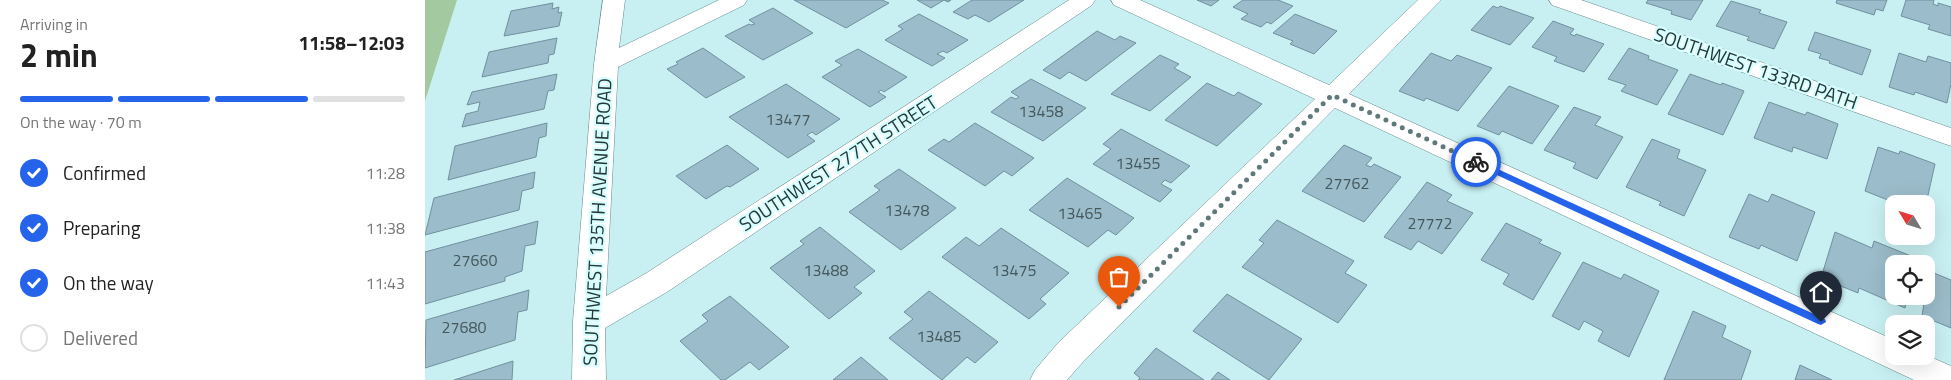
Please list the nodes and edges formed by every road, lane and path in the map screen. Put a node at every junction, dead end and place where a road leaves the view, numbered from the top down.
1 (614, 0) edge
2 (736, 0) edge
3 (1084, 0) edge
4 (1122, 0) edge
5 (1430, 0) edge
6 (1560, 0) edge
7 (605, 64) junction
8 (1332, 95) junction
9 (1951, 137) edge
10 (589, 321) junction
11 (1885, 351) edge
12 (1914, 365) edge
13 (589, 380) edge
14 (1047, 380) edge
15 (1947, 380) edge

1 - 7 street, SOUTHWEST 135TH AVENUE ROAD
2 - 7 street
3 - 10 street, SOUTHWEST 277TH STREET
4 - 8 street
5 - 8 street
6 - 9 street, SOUTHWEST 133RD PATH
7 - 10 street, SOUTHWEST 135TH AVENUE ROAD
8 - 11 street
8 - 14 street
10 - 13 street, SOUTHWEST 135TH AVENUE ROAD
12 - 15 street

